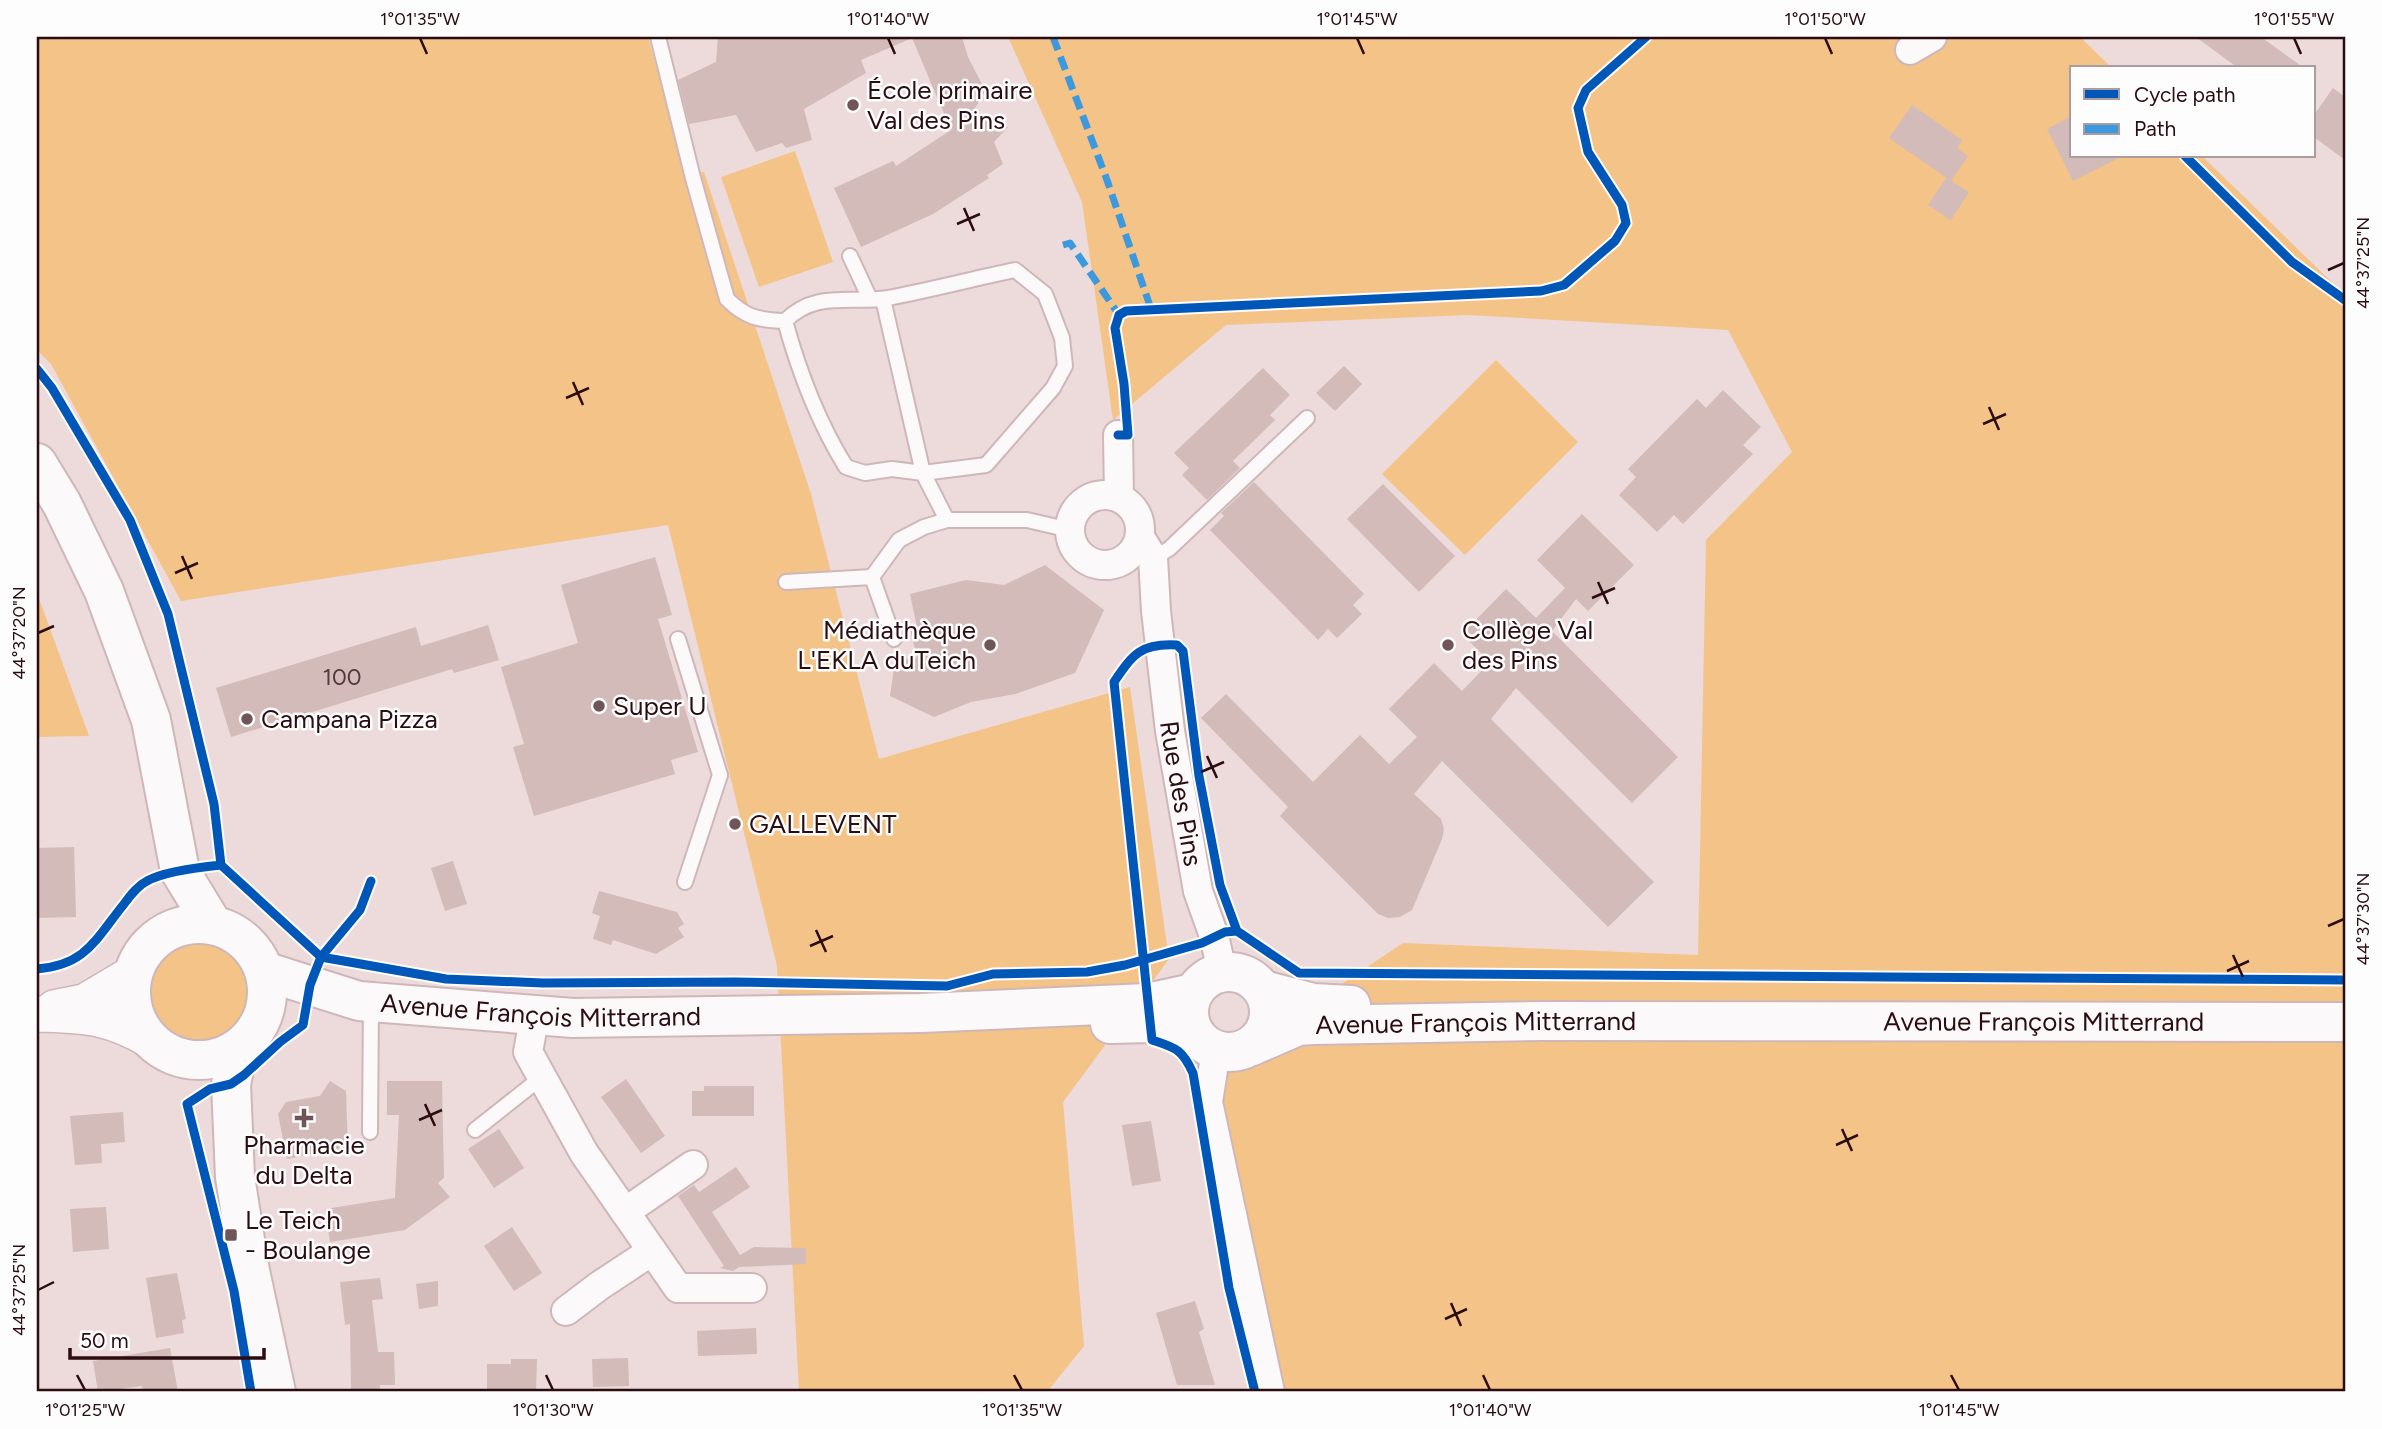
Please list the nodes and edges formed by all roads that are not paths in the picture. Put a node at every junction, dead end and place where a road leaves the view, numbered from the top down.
1 (658, 37) edge
2 (850, 256) dead end
3 (876, 299) junction
4 (785, 321) junction
5 (1307, 418) dead end
6 (1118, 435) dead end
7 (37, 463) edge
8 (922, 473) junction
9 (1119, 497) junction
10 (947, 520) junction
11 (1070, 530) junction
12 (1147, 548) junction
13 (1116, 563) junction
14 (872, 577) junction
15 (786, 582) dead end
16 (1156, 611) junction
17 (678, 639) dead end
18 (894, 639) dead end
19 (180, 871) junction
20 (685, 882) dead end
21 (213, 925) junction
22 (164, 934) junction
23 (264, 971) junction
24 (134, 973) junction
25 (1206, 983) junction
26 (1263, 990) junction
27 (361, 1001) junction
28 (37, 1012) edge
29 (265, 1012) junction
30 (535, 1014) junction
31 (730, 1016) junction
32 (1744, 1021) junction
33 (2345, 1022) edge
34 (150, 1040) junction
35 (1222, 1045) junction
36 (235, 1050) junction
37 (196, 1060) junction
38 (542, 1077) junction
39 (231, 1125) junction
40 (475, 1130) dead end
41 (370, 1132) dead end
42 (693, 1165) dead end
43 (625, 1212) junction
44 (652, 1251) junction
45 (752, 1288) dead end
46 (566, 1311) dead end
47 (276, 1392) edge
48 (1270, 1392) edge

1 - 4 lane
2 - 3 lane
3 - 4 lane
3 - 8 lane
3 - 8 lane
4 - 8 lane
5 - 12 lane
6 - 9 street
7 - 19 main road
8 - 10 lane
9 - 11 street
9 - 12 street
10 - 11 lane
10 - 14 lane
11 - 13 street
12 - 13 street
12 - 16 street, Rue des Pins
13 - 16 street, Rue des Pins
14 - 15 lane
14 - 18 lane
16 - 25 street, Rue des Pins
17 - 20 lane
19 - 21 main road
19 - 22 main road
21 - 22 main road
21 - 23 main road
22 - 24 main road
23 - 27 main road, Avenue François Mitterrand
23 - 29 main road
24 - 28 street
24 - 34 main road
25 - 26 main road, Avenue François Mitterrand
25 - 31 main road, Avenue François Mitterrand
25 - 35 main road
26 - 32 main road, Avenue François Mitterrand
26 - 35 main road
27 - 29 main road, Avenue François Mitterrand
27 - 30 main road, Avenue François Mitterrand
27 - 41 lane
28 - 34 street
29 - 36 main road
30 - 31 main road, Avenue François Mitterrand
30 - 38 street
31 - 35 main road, Avenue François Mitterrand
32 - 33 main road, Avenue François Mitterrand
32 - 35 main road, Avenue François Mitterrand
34 - 37 main road
35 - 48 street
36 - 37 main road
36 - 39 main road
37 - 39 main road
38 - 40 lane
38 - 43 street
39 - 47 main road
42 - 43 street
43 - 44 street
44 - 45 street
44 - 46 street

